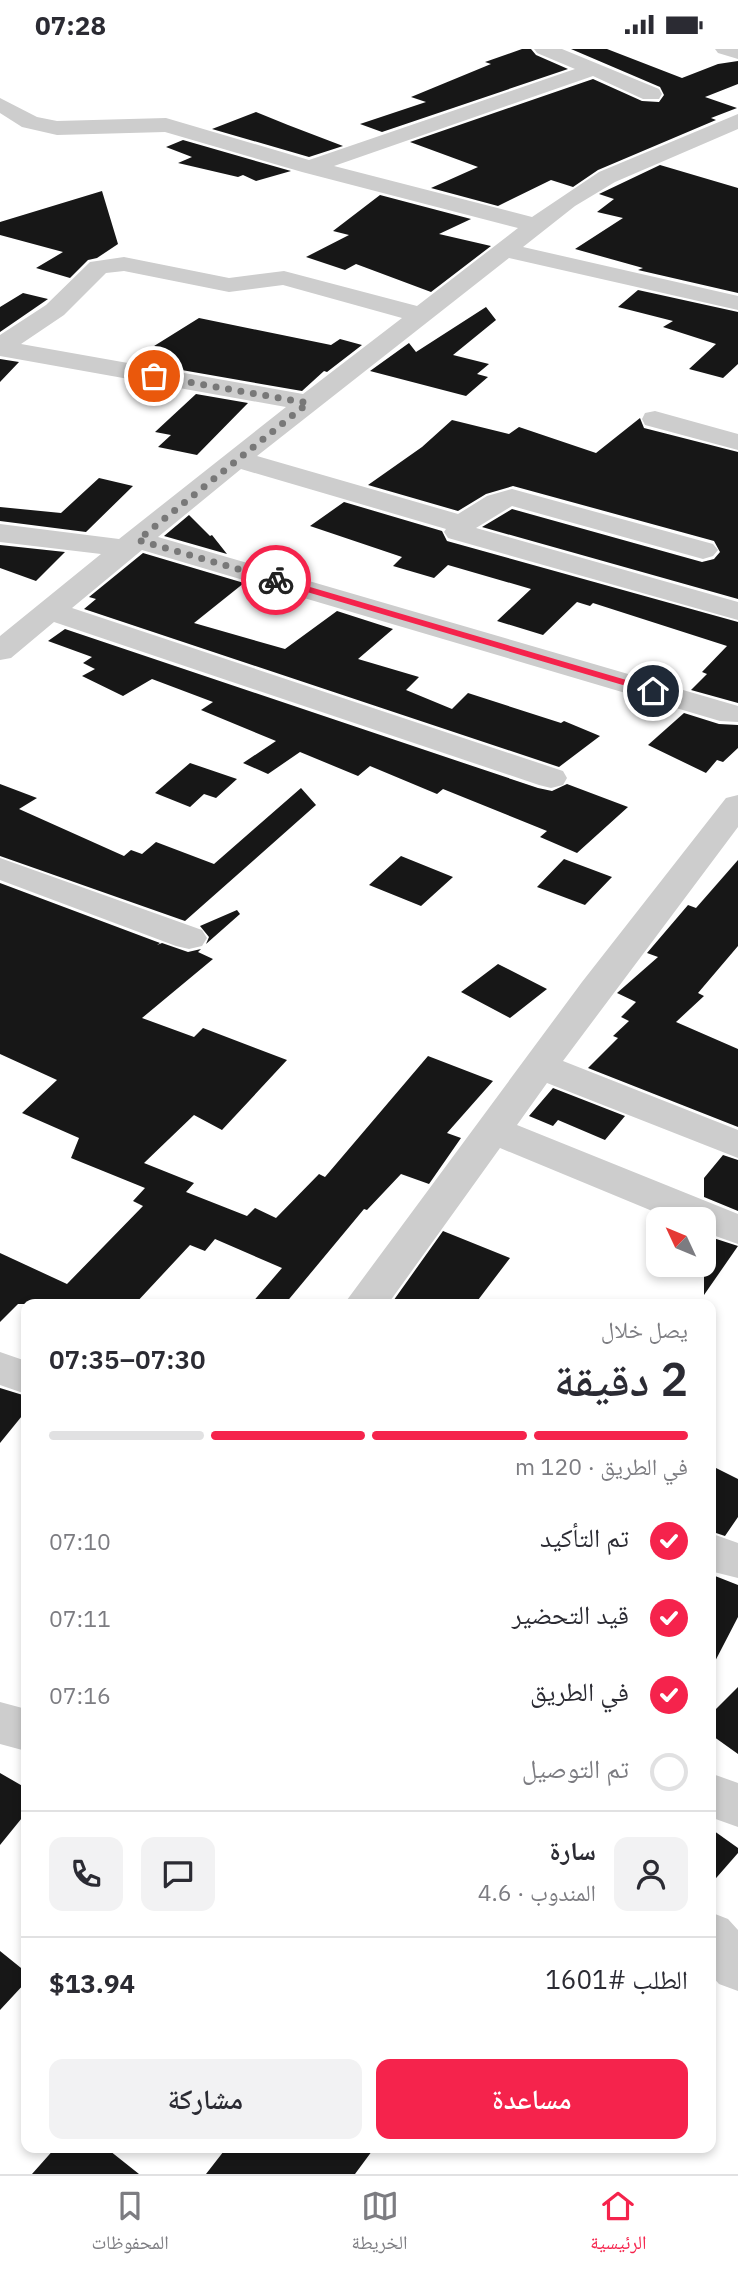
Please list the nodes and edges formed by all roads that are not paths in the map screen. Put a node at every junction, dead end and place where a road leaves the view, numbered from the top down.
1 (544, 49) edge
2 (725, 49) edge
3 (738, 53) edge
4 (594, 69) junction
5 (651, 94) dead end
6 (0, 104) edge
7 (738, 121) edge
8 (310, 167) junction
9 (536, 225) junction
10 (505, 250) junction
11 (738, 303) edge
12 (421, 315) junction
13 (0, 348) edge
14 (308, 403) junction
15 (655, 419) dead end
16 (738, 442) edge
17 (236, 459) junction
18 (463, 524) junction
19 (0, 533) edge
20 (132, 544) junction
21 (703, 550) dead end
22 (49, 610) junction
23 (738, 611) edge
24 (0, 651) edge
25 (731, 713) dead end
26 (551, 778) dead end
27 (738, 805) edge
28 (723, 848) edge
29 (0, 868) edge
30 (189, 938) dead end
31 (539, 1066) junction
32 (495, 1131) junction
33 (738, 1145) edge
34 (738, 1230) edge
35 (370, 1299) edge
36 (0, 1369) edge
37 (21, 1376) edge
38 (0, 1723) edge
39 (21, 1729) edge
40 (716, 1796) edge
41 (738, 1805) edge
42 (716, 1943) edge
43 (738, 1968) edge

1 - 4 street
2 - 3 street
4 - 5 street
4 - 8 street
6 - 8 street
7 - 9 street
8 - 9 street
9 - 10 street
10 - 11 street
10 - 12 street
12 - 13 street
12 - 14 street
13 - 14 street
14 - 17 street
15 - 16 street
17 - 18 street
17 - 20 street
18 - 21 street
18 - 23 street
19 - 20 street
20 - 22 street
20 - 25 street
22 - 24 street
22 - 26 street
27 - 28 street
28 - 31 street
29 - 30 street
31 - 32 street
31 - 33 street
32 - 34 street
32 - 35 street
36 - 37 street
38 - 39 street
40 - 41 street
42 - 43 street

